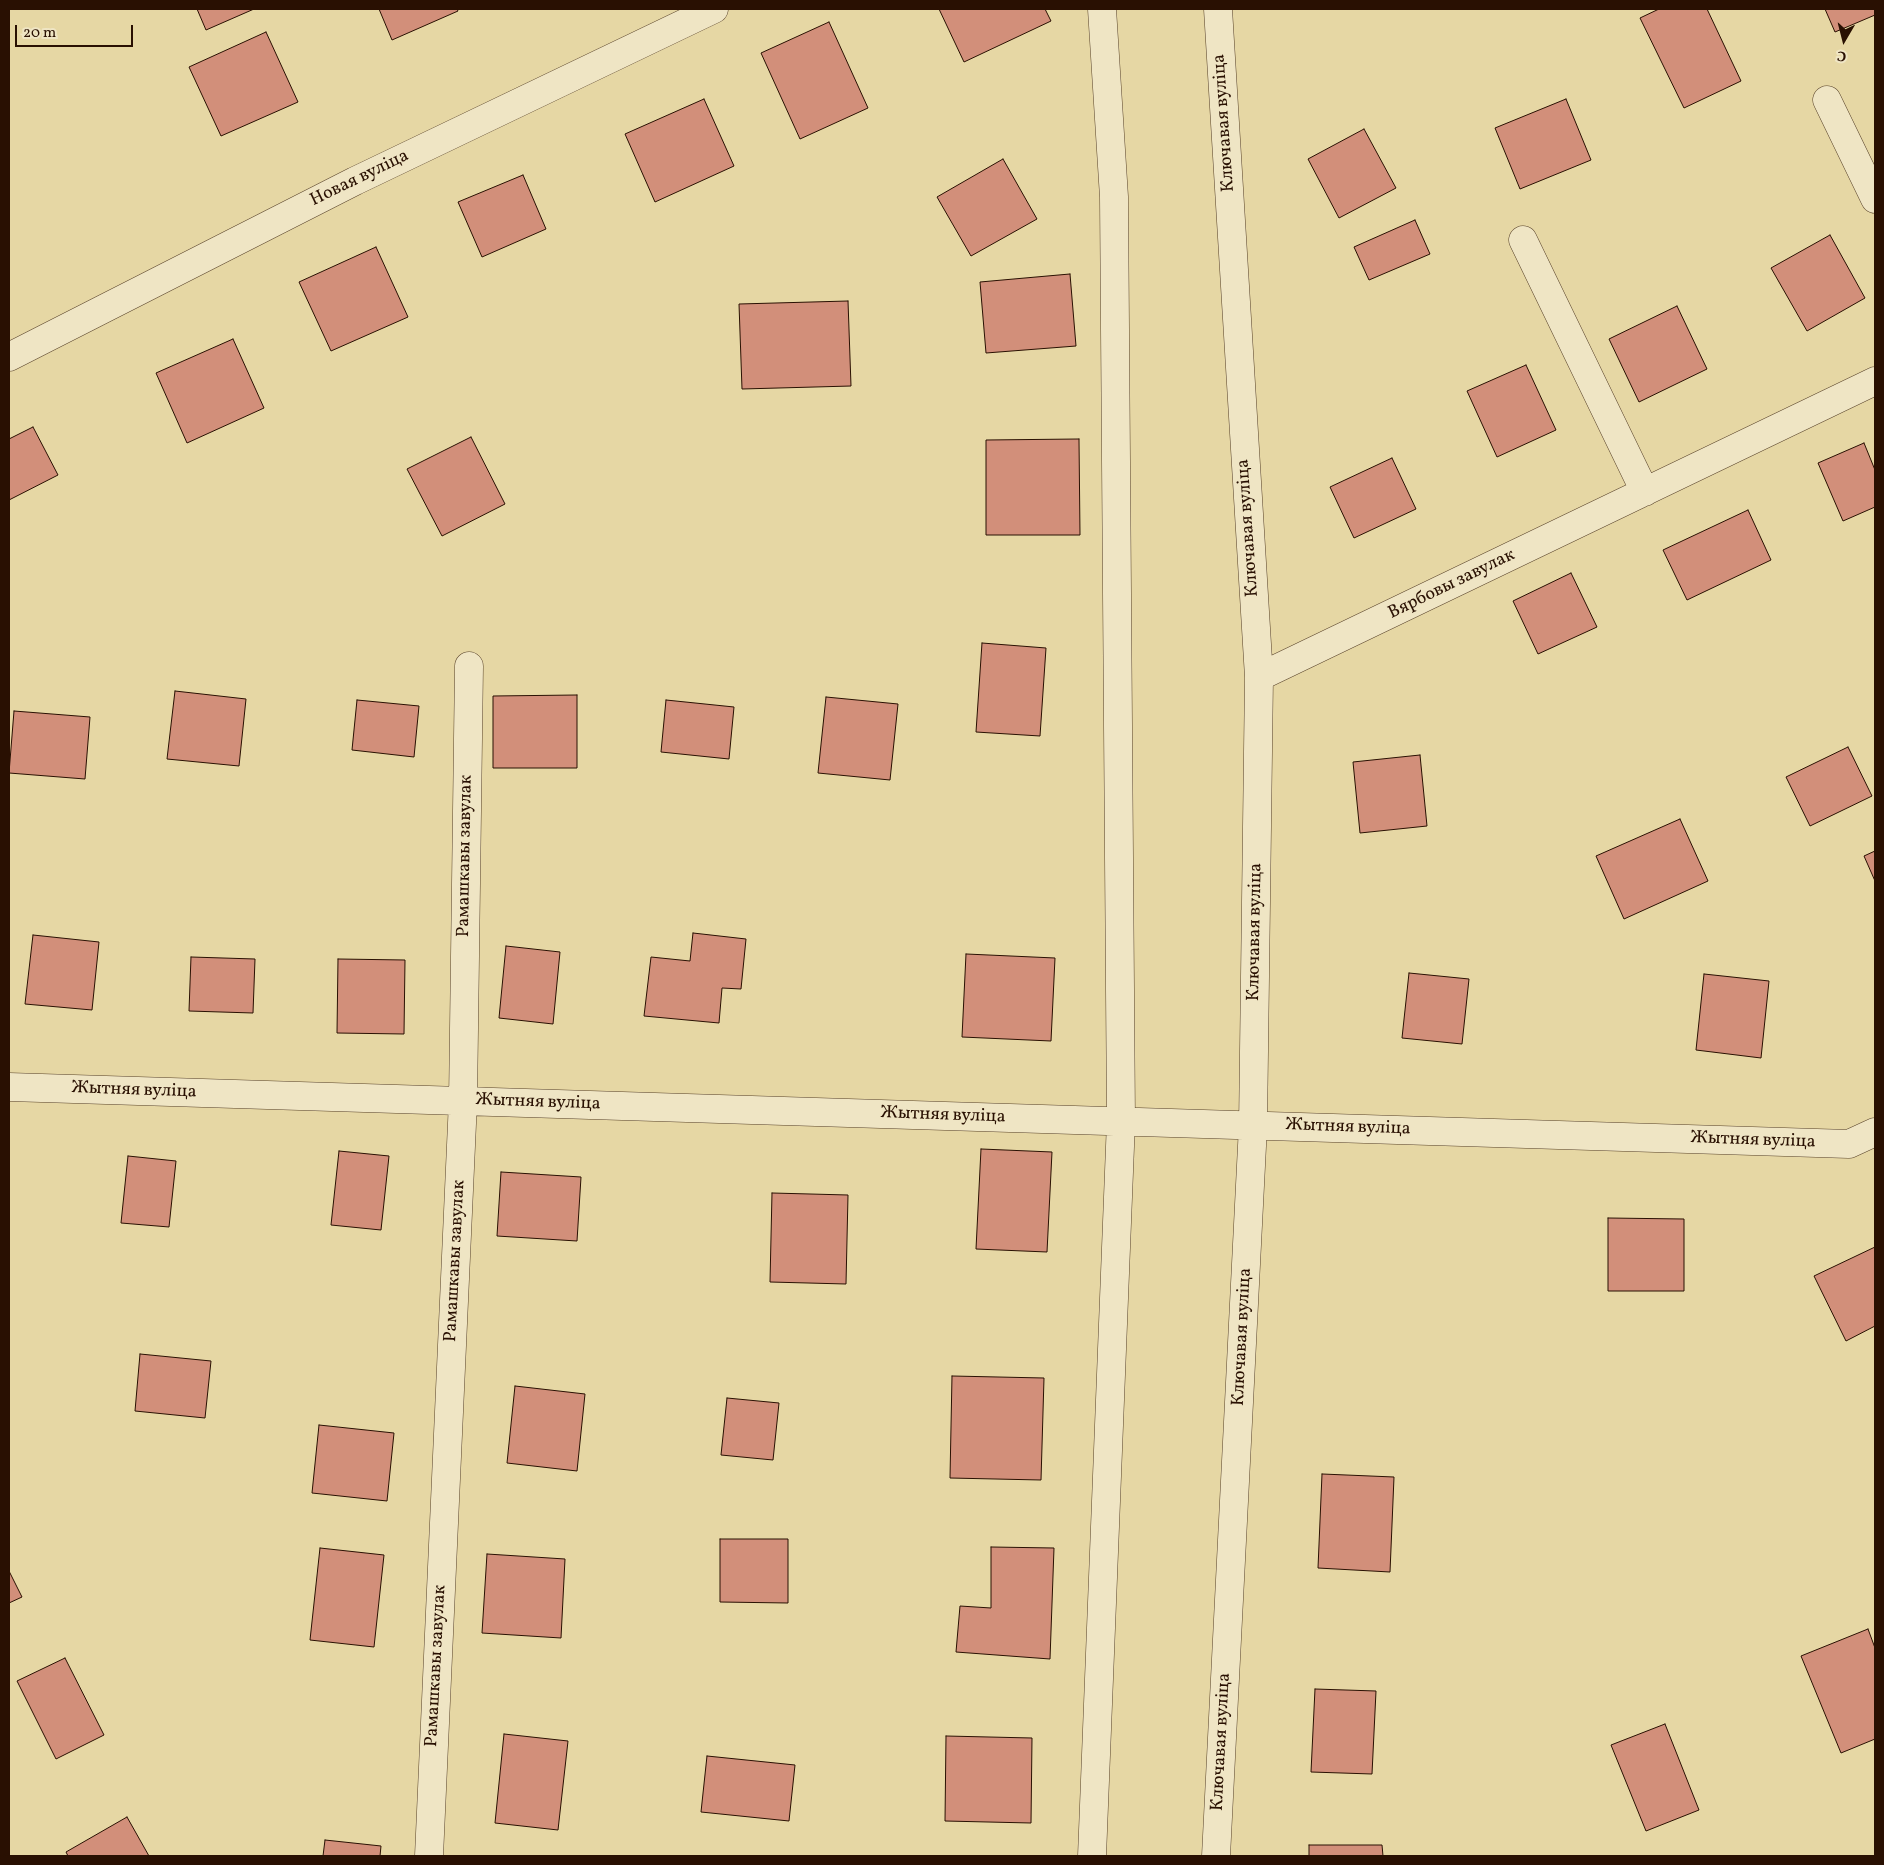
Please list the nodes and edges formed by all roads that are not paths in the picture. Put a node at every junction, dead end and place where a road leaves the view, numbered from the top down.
1 (714, 9) edge
2 (1102, 9) edge
3 (1218, 9) edge
4 (1828, 100) dead end
5 (1875, 199) edge
6 (1523, 240) dead end
7 (9, 357) edge
8 (1875, 381) edge
9 (1645, 492) junction
10 (469, 666) dead end
11 (1259, 678) junction
12 (9, 1087) edge
13 (463, 1101) junction
14 (1121, 1121) junction
15 (1254, 1126) junction
16 (1875, 1132) edge
17 (429, 1856) edge
18 (1092, 1856) edge
19 (1216, 1856) edge

1 - 7 street, Новая вуліца
2 - 14 street
3 - 11 street, Ключавая вуліца
4 - 5 street
6 - 9 street
8 - 9 street, Вярбовы завулак
9 - 11 street, Вярбовы завулак
10 - 13 street, Рамашкавы завулак
11 - 15 street, Ключавая вуліца
12 - 13 street, Жытняя вуліца
13 - 14 street, Жытняя вуліца
13 - 17 street, Рамашкавы завулак
14 - 15 street, Жытняя вуліца
14 - 18 street
15 - 16 street, Жытняя вуліца
15 - 19 street, Ключавая вуліца

